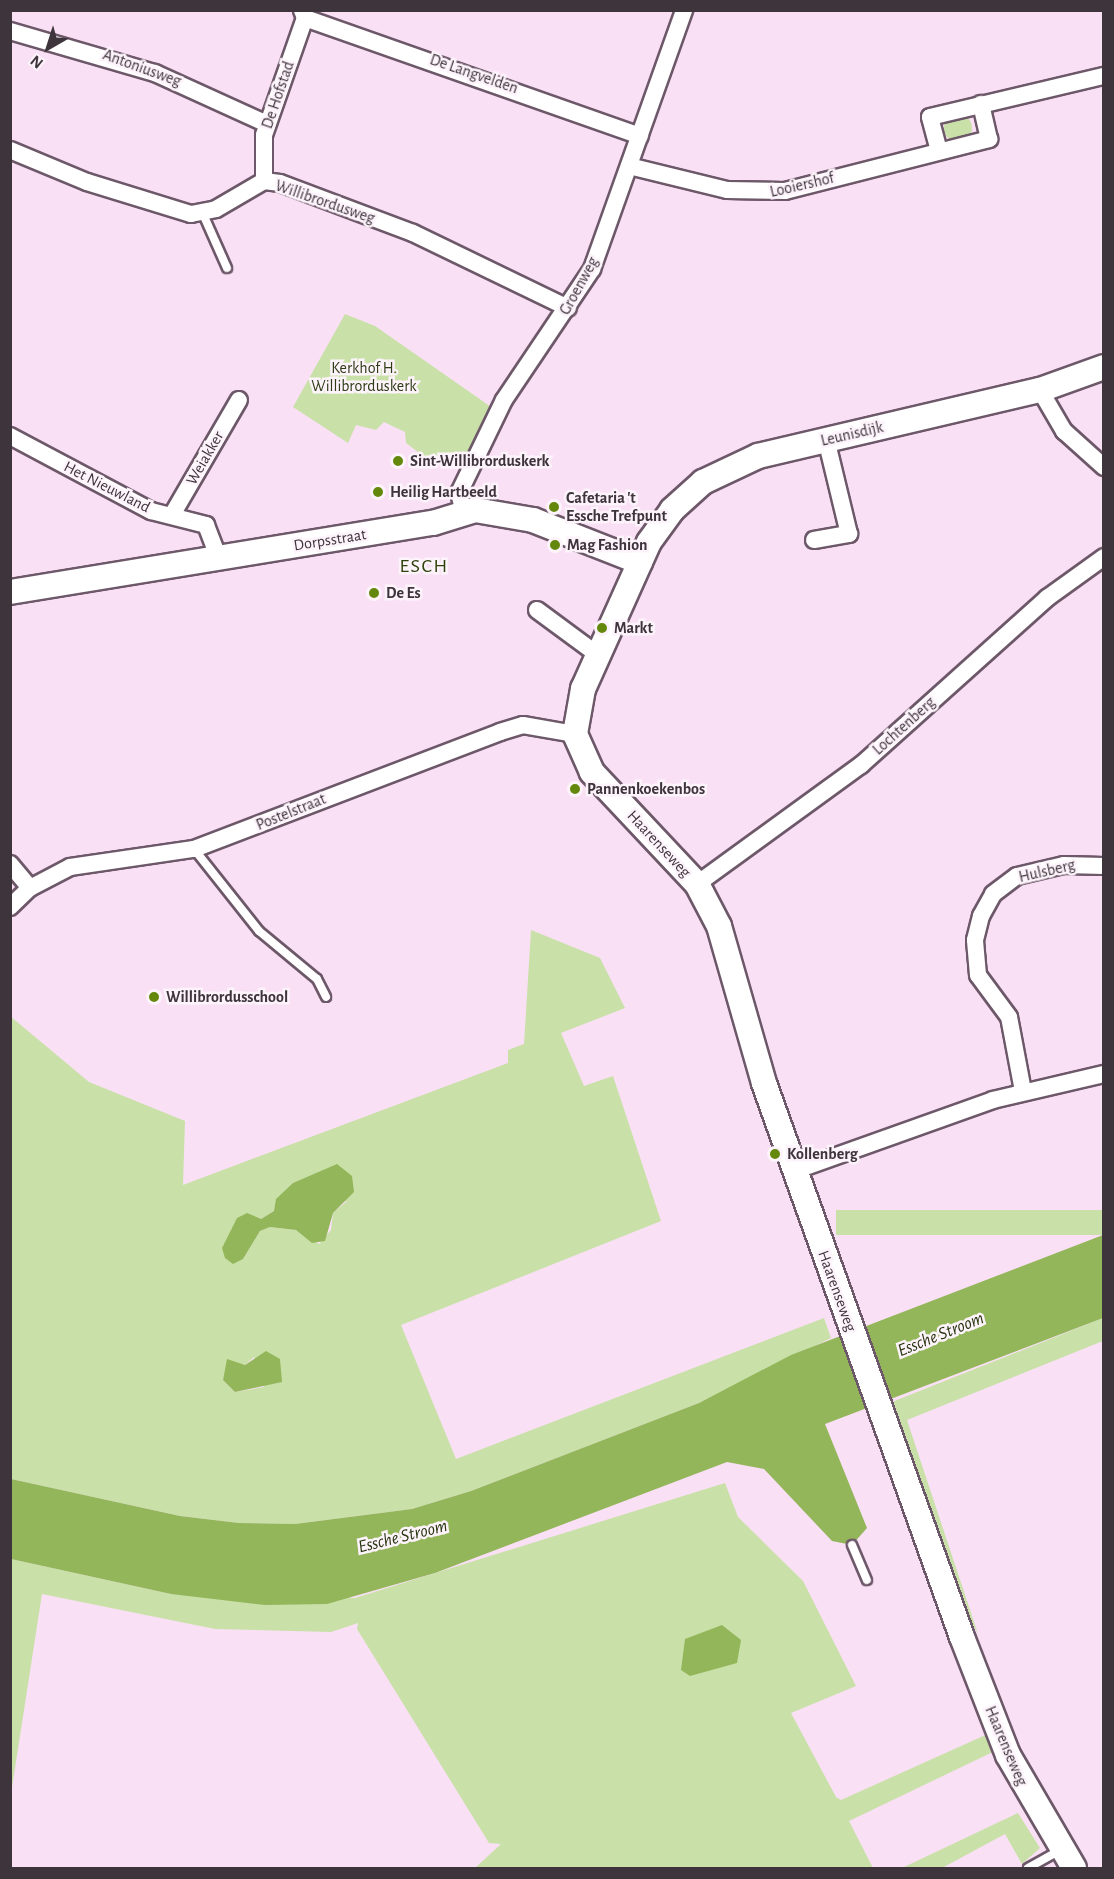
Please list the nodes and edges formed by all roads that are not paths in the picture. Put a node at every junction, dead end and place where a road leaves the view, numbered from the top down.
1 (684, 10) edge
2 (303, 14) edge
3 (10, 31) edge
4 (1104, 76) edge
5 (981, 104) junction
6 (267, 124) junction
7 (640, 136) junction
8 (10, 150) edge
9 (939, 151) junction
10 (628, 166) junction
11 (264, 181) junction
12 (203, 214) junction
13 (227, 268) dead end
14 (568, 308) junction
15 (1104, 367) edge
16 (1040, 390) junction
17 (238, 400) dead end
18 (10, 436) edge
19 (826, 439) junction
20 (1104, 467) edge
21 (464, 512) junction
22 (172, 515) junction
23 (814, 540) dead end
24 (1104, 557) edge
25 (219, 559) junction
26 (640, 562) junction
27 (10, 592) edge
28 (537, 610) dead end
29 (598, 656) junction
30 (575, 734) junction
31 (194, 849) junction
32 (10, 864) edge
33 (1104, 866) edge
34 (697, 884) junction
35 (30, 888) junction
36 (10, 907) edge
37 (326, 997) dead end
38 (1104, 1074) edge
39 (1023, 1091) junction
40 (794, 1171) junction
41 (852, 1545) dead end
42 (867, 1580) dead end
43 (1067, 1859) edge
44 (1028, 1869) edge

1 - 7 street, Groenweg
2 - 6 street, De Hofstad
2 - 7 street, De Langvelden
3 - 6 street, Antoniusweg
4 - 5 street
5 - 9 street, Looiershof
5 - 9 street
6 - 11 street, De Hofstad
7 - 10 street, Groenweg
8 - 12 street
9 - 10 street, Looiershof
10 - 14 street, Groenweg
11 - 12 street, Willibrordusweg
11 - 14 street, Willibrordusweg
12 - 13 lane
14 - 21 street, Groenweg
15 - 16 street, Leunisdijk
16 - 19 street, Leunisdijk
16 - 20 street
17 - 22 street, Weiakker
18 - 22 street, Het Nieuwland
19 - 23 street
19 - 26 street, Leunisdijk
21 - 25 street, Dorpsstraat
21 - 26 street, Dorpsstraat
22 - 25 street, Het Nieuwland
24 - 34 street, Lochtenberg
25 - 27 street, Dorpsstraat
26 - 29 street, Leunisdijk
28 - 29 street
29 - 30 street
30 - 31 street, Postelstraat
30 - 34 street, Haarenseweg
31 - 35 street, Postelstraat
31 - 37 lane
32 - 35 street
33 - 39 street, Hulsberg
34 - 40 street, Haarenseweg
35 - 36 street, Postelstraat
38 - 39 street
39 - 40 street
40 - 43 street, Haarenseweg
41 - 42 lane
43 - 44 lane

